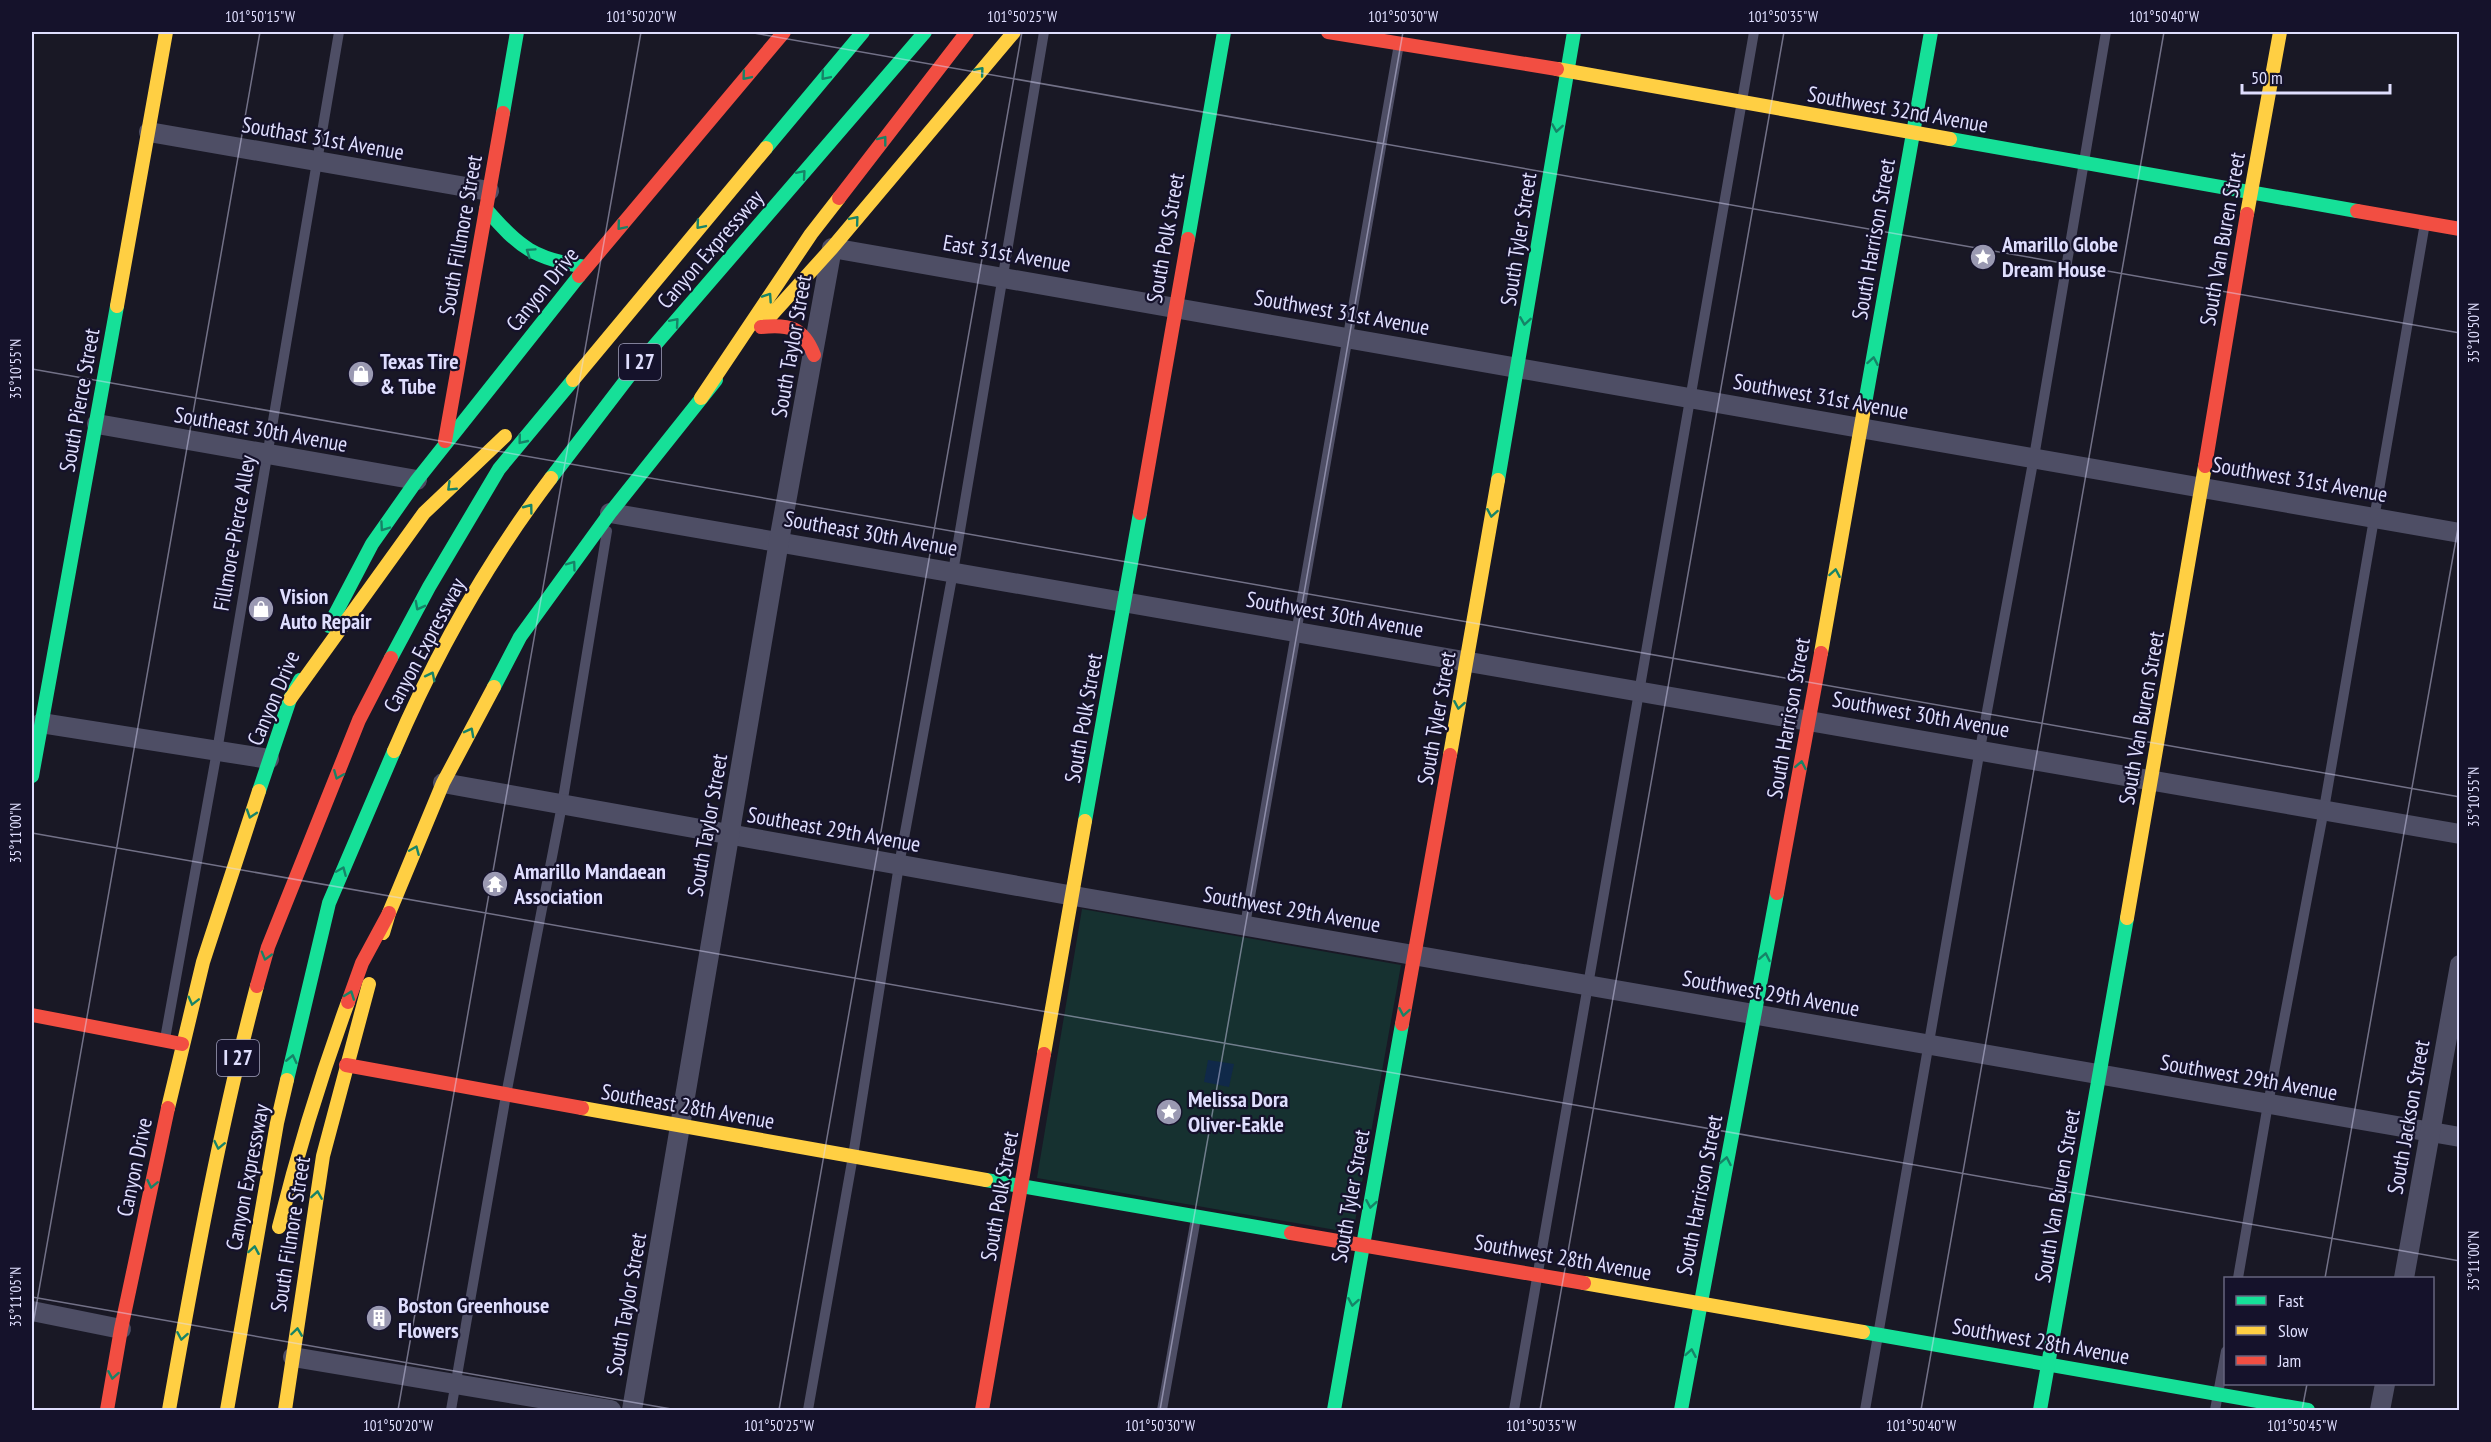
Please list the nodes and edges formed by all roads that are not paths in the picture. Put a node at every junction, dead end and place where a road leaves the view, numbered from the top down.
1 (166, 32) edge
2 (339, 32) edge
3 (517, 32) edge
4 (784, 32) edge
5 (856, 32) edge
6 (863, 32) edge
7 (925, 32) edge
8 (967, 32) edge
9 (1014, 32) edge
10 (1044, 32) edge
11 (1224, 32) edge
12 (1328, 32) edge
13 (1574, 32) edge
14 (1754, 32) edge
15 (1931, 32) edge
16 (2106, 32) edge
17 (2280, 32) edge
18 (1400, 37) edge
19 (840, 58) junction
20 (1567, 71) junction
21 (1742, 102) junction
22 (149, 132) junction
23 (1913, 133) junction
24 (316, 161) junction
25 (2083, 163) junction
26 (2251, 193) junction
27 (487, 200) junction
28 (2425, 223) junction
29 (2460, 229) edge
30 (832, 248) junction
31 (586, 267) junction
32 (1004, 277) junction
33 (1174, 307) junction
34 (760, 327) junction
35 (1346, 338) junction
36 (600, 346) junction
37 (814, 355) junction
38 (1517, 368) junction
39 (700, 398) junction
40 (1689, 398) junction
41 (97, 424) junction
42 (1861, 427) junction
43 (444, 446) junction
44 (267, 454) junction
45 (2034, 457) junction
46 (417, 480) junction
47 (2203, 486) junction
48 (610, 513) junction
49 (2373, 517) junction
50 (2460, 532) edge
51 (779, 541) junction
52 (953, 572) junction
53 (1125, 602) junction
54 (1296, 631) junction
55 (1467, 661) junction
56 (1640, 690) junction
57 (290, 699) junction
58 (1809, 719) junction
59 (41, 723) junction
60 (1980, 749) junction
61 (218, 751) junction
62 (269, 759) junction
63 (32, 776) edge
64 (2152, 779) junction
65 (443, 783) junction
66 (562, 805) junction
67 (2324, 809) junction
68 (2460, 834) edge
69 (730, 835) junction
70 (899, 865) junction
71 (1074, 896) junction
72 (389, 913) junction
73 (1245, 925) junction
74 (1414, 954) junction
75 (2460, 965) edge
76 (1587, 984) junction
77 (1754, 1014) junction
78 (32, 1015) edge
79 (165, 1041) junction
80 (182, 1044) junction
81 (1928, 1045) junction
82 (346, 1065) junction
83 (2100, 1076) junction
84 (506, 1095) junction
85 (2268, 1104) junction
86 (681, 1127) junction
87 (2430, 1132) junction
88 (2460, 1137) edge
89 (852, 1156) junction
90 (1023, 1185) junction
91 (1196, 1215) junction
92 (275, 1244) dead end
93 (1364, 1244) junction
94 (268, 1263) dead end
95 (1538, 1274) junction
96 (2238, 1277) edge
97 (2404, 1277) edge
98 (1700, 1302) junction
99 (244, 1308) junction
100 (32, 1311) edge
101 (121, 1329) junction
102 (1878, 1333) junction
103 (293, 1357) junction
104 (2224, 1362) edge
105 (2048, 1364) junction
106 (455, 1383) junction
107 (2385, 1385) edge
108 (2218, 1394) junction
109 (107, 1410) edge
110 (169, 1410) edge
111 (227, 1410) edge
112 (285, 1410) edge
113 (451, 1410) edge
114 (611, 1410) edge
115 (632, 1410) edge
116 (808, 1410) edge
117 (982, 1410) edge
118 (1162, 1410) edge
119 (1334, 1410) edge
120 (1514, 1410) edge
121 (1681, 1410) edge
122 (1865, 1410) edge
123 (2040, 1410) edge
124 (2216, 1410) edge
125 (2308, 1410) edge
126 (2380, 1410) edge

1 - 22 main road, South Pierce Street
2 - 24 lane, Fillmore-Pierce Alley
3 - 27 main road, South Fillmore Street
4 -> 31 main road, Canyon Drive
5 - 19 main road
6 - 19 main road, Canyon Expressway / I 27
99 -> 7 main road, Canyon Expressway / I 27
39 -> 8 main road
30 -> 9 main road
10 - 32 lane
11 - 33 main road, South Polk Street
12 - 18 main road, Southwest 32nd Avenue
13 - 20 main road, South Tyler Street
14 - 21 lane
15 - 23 main road, South Harrison Street
16 - 25 lane
17 - 26 main road, South Van Buren Street
18 - 20 main road, Southwest 32nd Avenue
18 - 35 lane
19 -> 36 main road, Canyon Expressway / I 27
20 - 21 main road, Southwest 32nd Avenue
20 -> 38 main road, South Tyler Street
21 - 23 main road, Southwest 32nd Avenue
21 - 40 lane
22 - 24 street, Southast 31st Avenue
22 - 41 main road, South Pierce Street
23 - 25 main road, Southwest 32nd Avenue
42 -> 23 main road, South Harrison Street
24 - 27 street, Southast 31st Avenue
24 - 44 lane, Fillmore-Pierce Alley
25 - 26 main road, Southwest 32nd Avenue
25 - 45 lane
26 - 28 main road, Southwest 32nd Avenue
26 - 47 main road, South Van Buren Street
31 -> 27 main road
27 - 43 main road, South Fillmore Street
28 - 29 main road, Southwest 32nd Avenue
28 - 49 lane
30 - 32 street, East 31st Avenue
30 - 34 main road
30 - 37 street, South Taylor Street
31 - 43 main road, Canyon Drive
32 - 33 street, East 31st Avenue
32 - 52 lane
33 - 35 street, Southwest 31st Avenue
33 - 53 main road, South Polk Street
34 - 37 main road
34 - 39 main road
35 - 38 street, Southwest 31st Avenue
35 - 54 lane
36 -> 57 main road
36 -> 110 main road, Canyon Expressway / I 27
37 - 51 street, South Taylor Street
38 - 40 street, Southwest 31st Avenue
38 -> 55 main road, South Tyler Street
39 - 48 main road
40 - 42 street, Southwest 31st Avenue
40 - 56 lane
41 - 44 street, Southeast 30th Avenue
41 - 59 main road, South Pierce Street
42 - 45 street, Southwest 31st Avenue
58 -> 42 main road, South Harrison Street
43 - 46 main road, Canyon Drive
44 - 46 street, Southeast 30th Avenue
44 - 61 lane, Fillmore-Pierce Alley
45 - 47 street, Southwest 31st Avenue
45 - 60 lane
46 -> 57 main road, Canyon Drive
47 - 49 street, Southwest 31st Avenue
47 - 64 main road, South Van Buren Street
48 - 51 street, Southeast 30th Avenue
65 -> 48 main road
48 - 66 lane
49 - 50 street, Southwest 31st Avenue
49 - 67 lane
51 - 52 street, Southeast 30th Avenue
51 - 69 street, South Taylor Street
52 - 53 street, Southeast 30th Avenue
52 - 70 lane
53 - 54 street, Southwest 30th Avenue
53 - 71 main road, South Polk Street
54 - 55 street, Southwest 30th Avenue
54 - 73 lane
55 - 56 street, Southwest 30th Avenue
55 -> 74 main road, South Tyler Street
56 - 58 street, Southwest 30th Avenue
56 - 76 lane
57 - 62 main road, Canyon Drive
58 - 60 street, Southwest 30th Avenue
77 -> 58 main road, South Harrison Street
59 - 61 street
59 - 63 main road, South Pierce Street
60 - 64 street, Southwest 30th Avenue
60 - 81 lane
61 - 62 street
61 - 79 lane, Fillmore-Pierce Alley
62 -> 80 main road, Canyon Drive
64 - 67 street, Southwest 30th Avenue
64 - 83 main road, South Van Buren Street
65 - 66 street, Southeast 29th Avenue
72 -> 65 main road
66 - 69 street, Southeast 29th Avenue
66 - 84 lane
67 - 68 street, Southwest 30th Avenue
67 - 85 lane
69 - 70 street, Southeast 29th Avenue
69 - 86 street, South Taylor Street
70 - 71 street, Southeast 29th Avenue
70 - 89 lane
71 - 73 street, Southwest 29th Avenue
71 - 90 main road, South Polk Street
72 - 82 main road
92 -> 72 main road
73 - 74 street, Southwest 29th Avenue
74 - 76 street, Southwest 29th Avenue
74 -> 93 main road, South Tyler Street
75 - 87 street, South Jackson Street
76 - 77 street, Southwest 29th Avenue
76 - 95 lane
77 - 81 street, Southwest 29th Avenue
98 -> 77 main road, South Harrison Street
78 - 79 main road
79 - 80 main road
80 -> 101 main road, Canyon Drive
81 - 83 street, Southwest 29th Avenue
81 - 102 lane
82 - 84 main road, Southeast 28th Avenue
103 -> 82 main road, South Filmore Street
83 - 85 street, Southwest 29th Avenue
83 - 105 main road, South Van Buren Street
84 - 86 main road, Southeast 28th Avenue
84 - 106 lane
85 - 87 street, Southwest 29th Avenue
85 - 96 lane
86 - 89 main road, Southeast 28th Avenue
86 - 115 street, South Taylor Street
87 - 88 street, Southwest 29th Avenue
87 - 97 street, South Jackson Street
89 - 90 main road, Southeast 28th Avenue
89 - 116 lane
90 - 91 main road, Southwest 28th Avenue
90 - 117 main road, South Polk Street
91 - 93 main road, Southwest 28th Avenue
91 - 118 lane
93 - 95 main road, Southwest 28th Avenue
93 -> 119 main road, South Tyler Street
94 - 99 main road
95 - 98 main road, Southwest 28th Avenue
95 - 120 lane
98 - 102 main road, Southwest 28th Avenue
121 -> 98 main road, South Harrison Street
99 - 111 main road, Canyon Expressway / I 27
100 - 101 street
101 -> 109 main road, Canyon Drive
102 - 105 main road, Southwest 28th Avenue
102 - 122 lane
103 - 106 street
103 - 112 main road, South Filmore Street
104 - 108 lane
105 - 108 main road, Southwest 28th Avenue
105 - 123 main road, South Van Buren Street
106 - 113 lane
106 - 114 street
107 - 126 street
108 - 124 lane
108 - 125 main road, Southwest 28th Avenue

